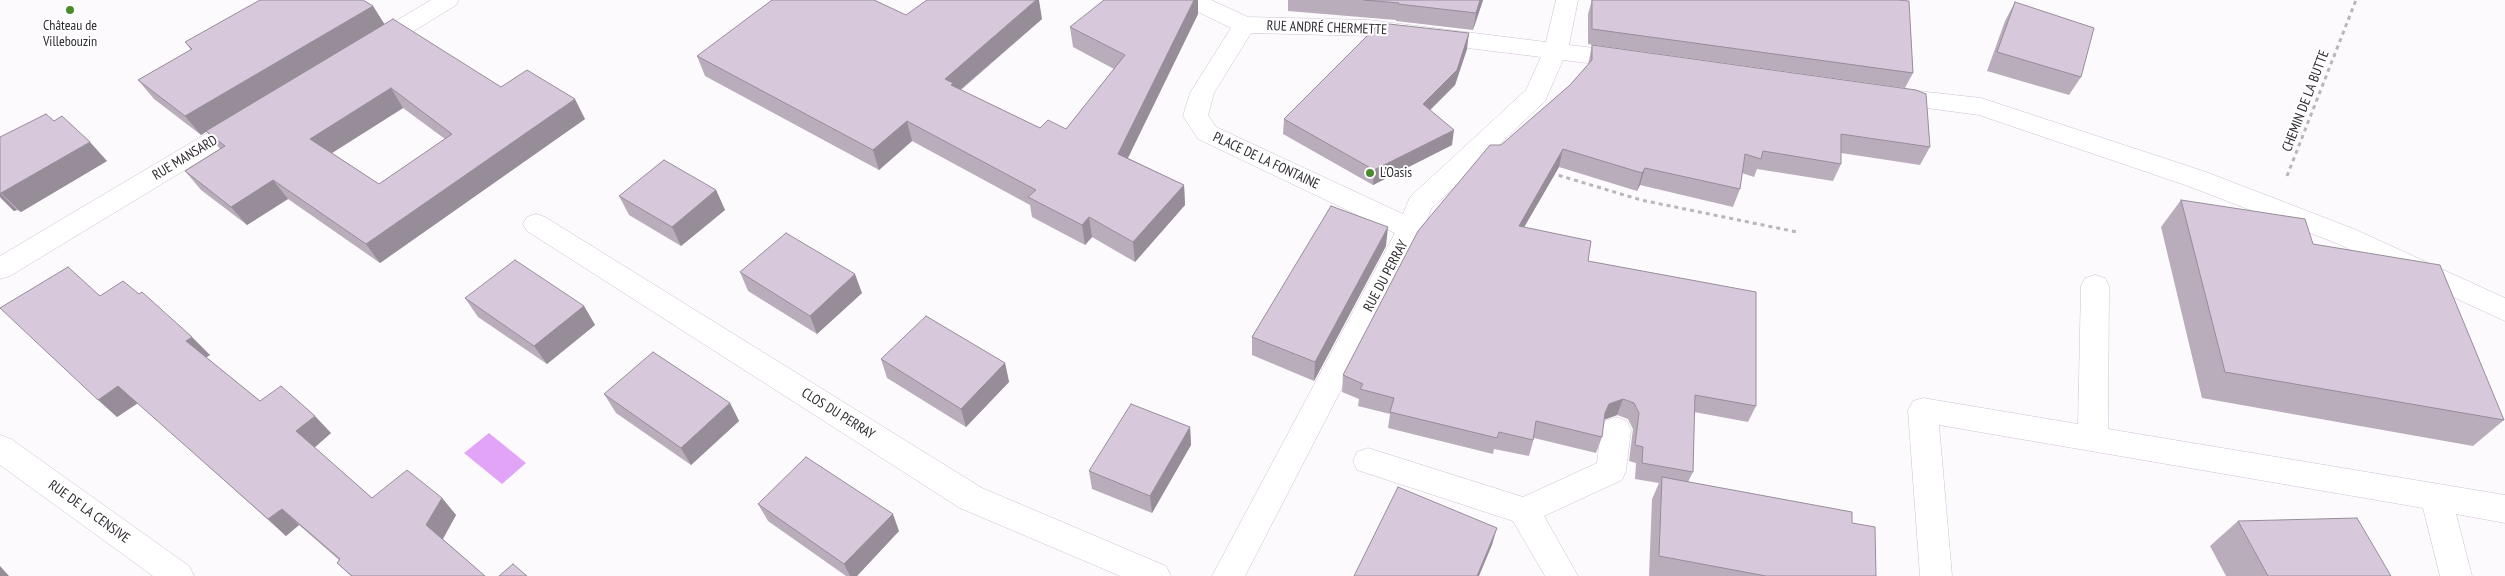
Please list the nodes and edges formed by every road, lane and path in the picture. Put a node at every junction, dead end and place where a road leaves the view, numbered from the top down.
1 (448, 0) edge
2 (1192, 0) edge
3 (1567, 0) edge
4 (2356, 0) edge
5 (1244, 25) junction
6 (1556, 49) junction
7 (355, 56) edge
8 (1652, 63) edge
9 (1864, 93) edge
10 (262, 112) edge
11 (1550, 172) edge
12 (2274, 208) junction
13 (536, 224) dead end
14 (1411, 229) junction
15 (1796, 232) dead end
16 (0, 269) edge
17 (2095, 286) dead end
18 (2505, 310) edge
19 (1616, 430) dead end
20 (2093, 439) junction
21 (0, 448) edge
22 (1368, 461) dead end
23 (2435, 497) junction
24 (2505, 509) edge
25 (1524, 510) junction
26 (178, 576) edge
27 (1155, 576) edge
28 (1228, 576) edge
29 (1562, 576) edge
30 (1936, 576) edge
31 (2456, 576) edge

1 - 7 street
2 - 5 street, RUE ANDRÉ CHERMETTE
3 - 6 street, RUE DU PERRAY
4 - 12 path, CHEMIN DE LA BUTTE
5 - 6 street, RUE ANDRÉ CHERMETTE
5 - 14 street, PLACE DE LA FONTAINE
6 - 8 street, RUE ANDRÉ CHERMETTE
6 - 14 street, RUE DU PERRAY
9 - 12 street
10 - 16 street, RUE MANSARD
11 - 15 path
12 - 18 street
13 - 27 street, CLOS DU PERRAY
14 - 28 street, RUE DU PERRAY
17 - 20 street
19 - 25 street
20 - 23 street
20 - 30 street
21 - 26 street, RUE DE LA CENSIVE
22 - 25 street
23 - 24 street
23 - 31 street
25 - 29 street

